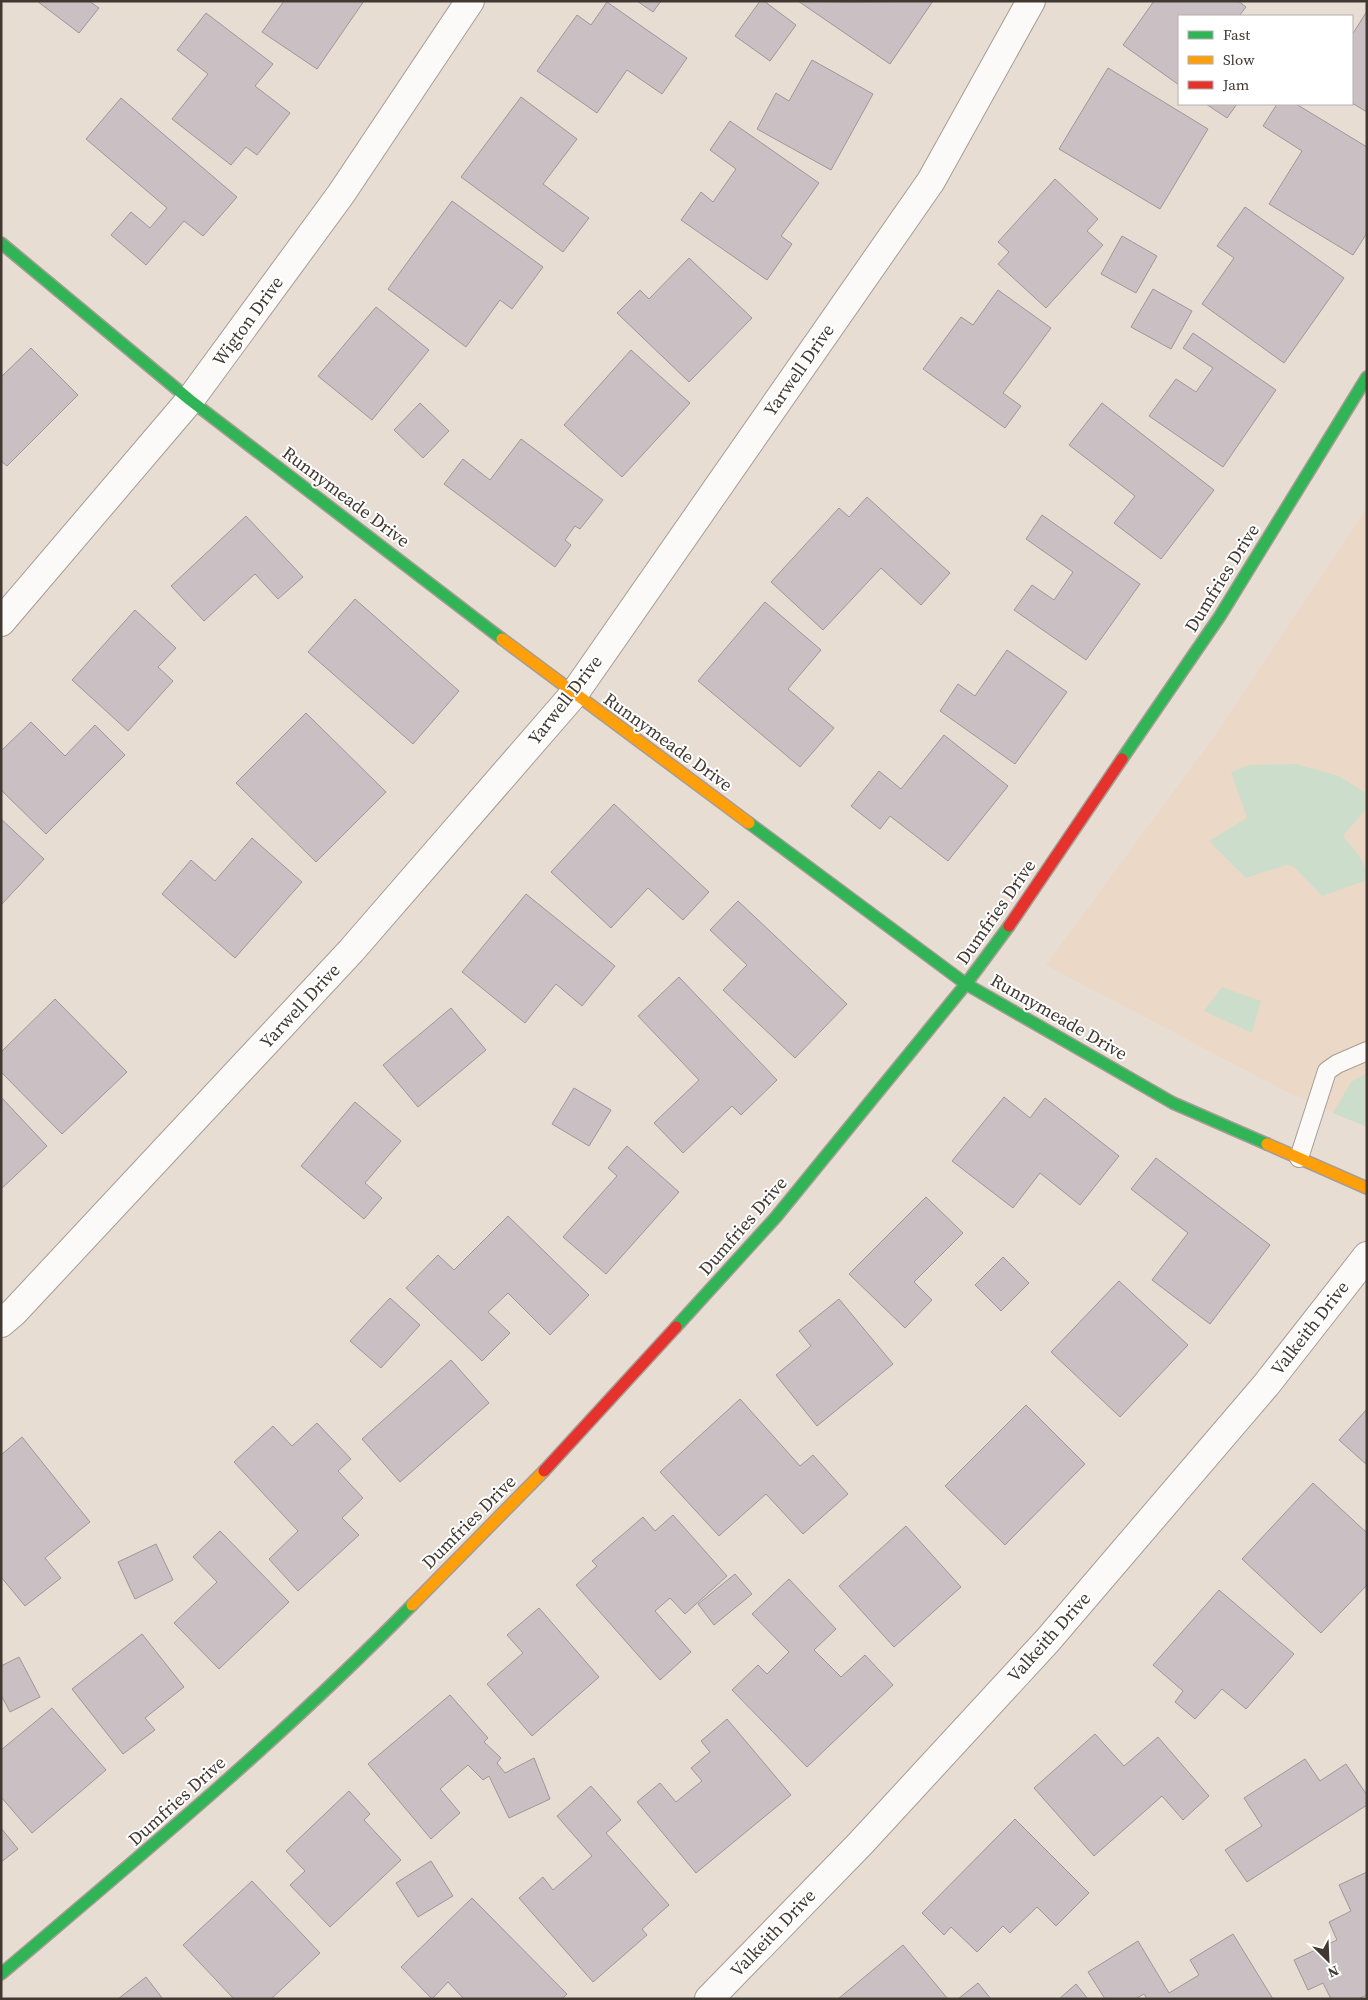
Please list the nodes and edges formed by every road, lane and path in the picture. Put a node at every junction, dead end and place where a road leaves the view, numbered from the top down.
1 (470, 1) edge
2 (1031, 1) edge
3 (1, 243) edge
4 (1367, 377) edge
5 (190, 400) junction
6 (1, 622) edge
7 (574, 694) junction
8 (966, 984) junction
9 (1367, 1051) edge
10 (1298, 1158) junction
11 (1367, 1188) edge
12 (1367, 1256) edge
13 (1, 1323) edge
14 (1, 1974) edge
15 (709, 1999) edge

1 - 5 street, Wigton Drive
2 - 7 street, Yarwell Drive
3 - 5 street, Runnymeade Drive
4 - 8 street, Dumfries Drive
5 - 6 street, Wigton Drive
5 - 7 street, Runnymeade Drive
7 - 8 street, Runnymeade Drive
7 - 13 street, Yarwell Drive
8 - 10 street, Runnymeade Drive
8 - 14 street, Dumfries Drive
9 - 10 lane
10 - 11 street, Runnymeade Drive
12 - 15 street, Valkeith Drive

